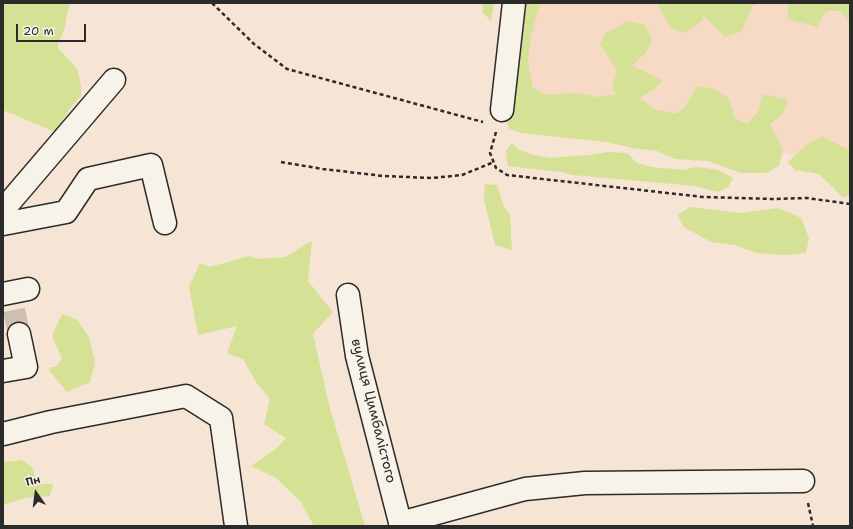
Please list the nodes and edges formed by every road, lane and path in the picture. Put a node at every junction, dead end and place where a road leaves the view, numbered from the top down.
1 (212, 3) edge
2 (514, 3) edge
3 (114, 80) dead end
4 (500, 118) junction
5 (281, 162) dead end
6 (494, 162) junction
7 (850, 204) edge
8 (3, 210) edge
9 (165, 223) dead end
10 (3, 224) edge
11 (348, 295) dead end
12 (19, 334) tunnel mouth
13 (3, 371) edge
14 (3, 434) edge
15 (803, 481) dead end
16 (401, 524) edge
17 (236, 526) edge

1 - 4 path
2 - 4 lane
3 - 8 lane
4 - 6 path
5 - 6 path
6 - 7 path
9 - 10 lane
11 - 16 lane, вулиця Цимбалістого
12 - 13 lane
14 - 17 lane
15 - 16 lane

